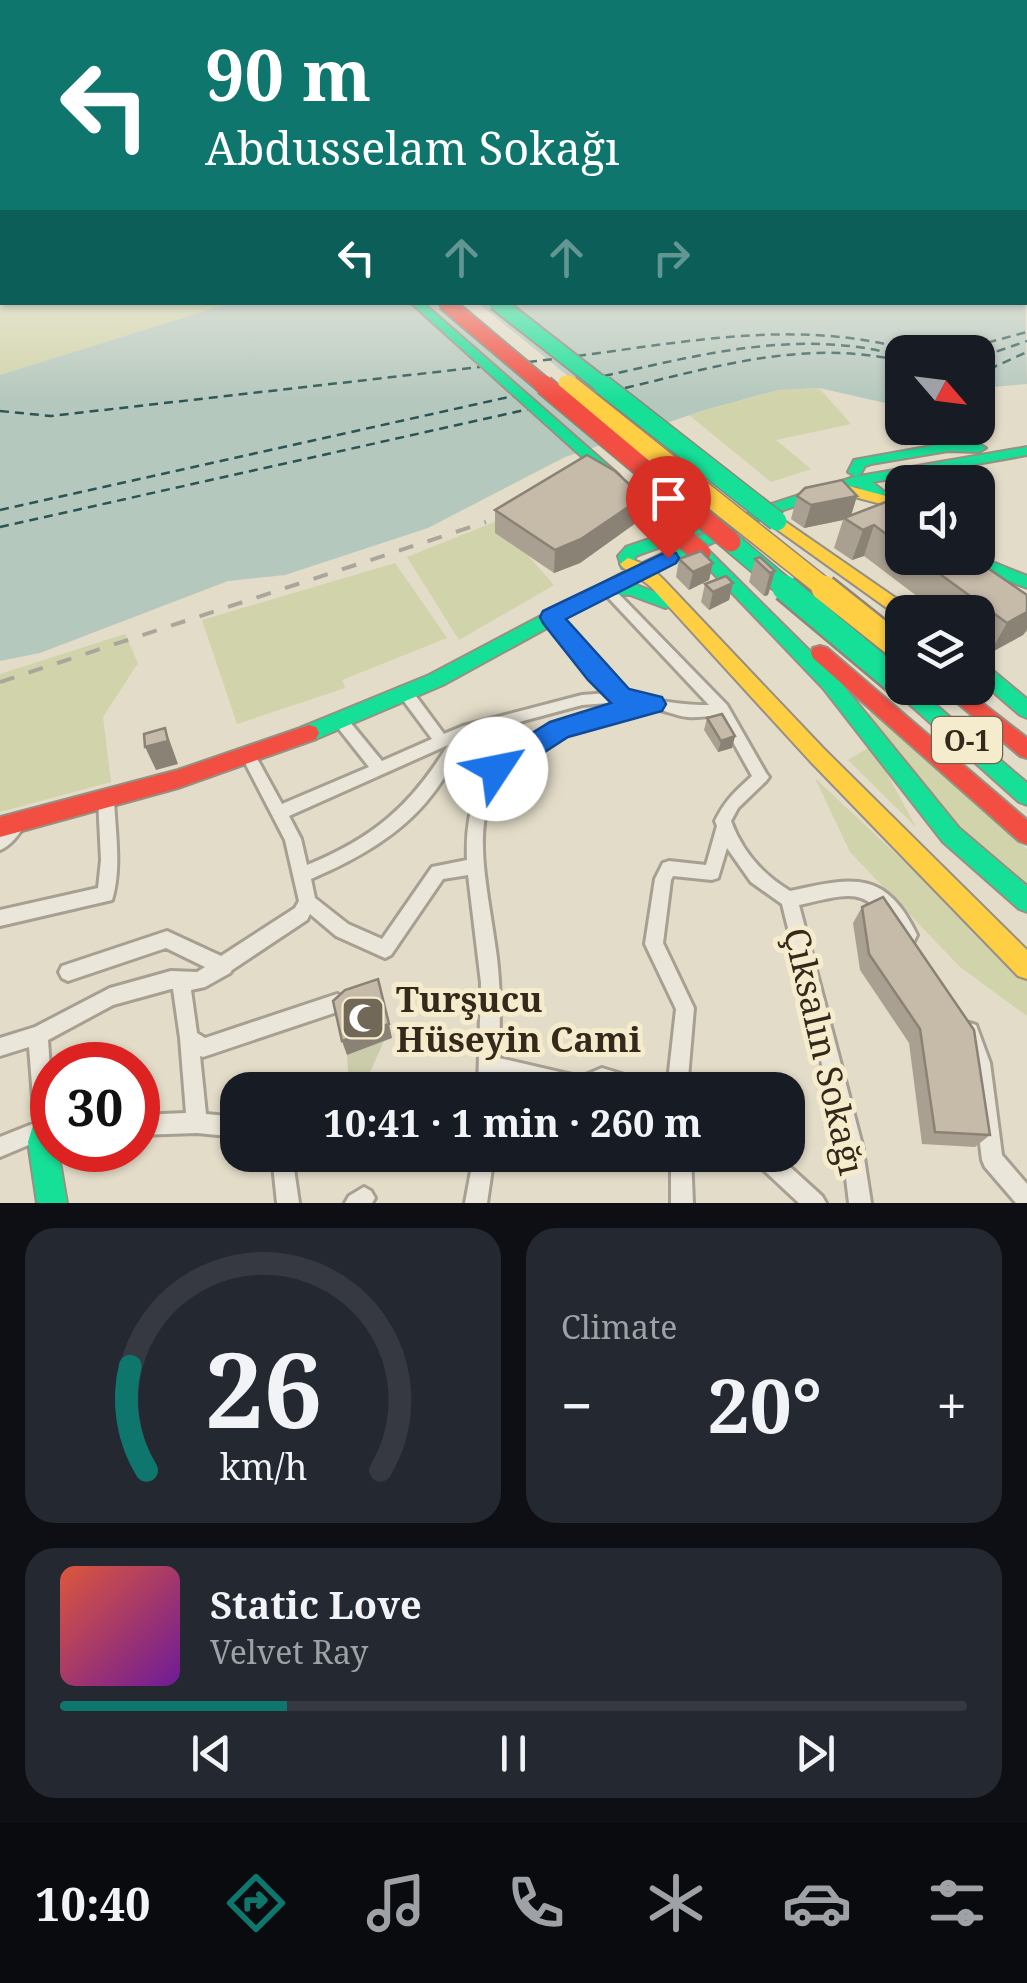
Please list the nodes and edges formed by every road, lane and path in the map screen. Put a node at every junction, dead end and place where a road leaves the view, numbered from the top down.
1 (419, 305) edge
2 (449, 305) edge
3 (473, 305) edge
4 (500, 305) edge
5 (1027, 442) edge
6 (1027, 451) edge
7 (933, 465) edge
8 (885, 472) edge
9 (861, 476) junction
10 (836, 488) junction
11 (885, 494) edge
12 (885, 500) edge
13 (701, 554) junction
14 (995, 558) edge
15 (636, 569) junction
16 (995, 569) edge
17 (1027, 570) edge
18 (1027, 582) edge
19 (606, 588) junction
20 (885, 598) edge
21 (665, 602) junction
22 (552, 617) junction
23 (885, 637) edge
24 (885, 672) edge
25 (995, 677) edge
26 (995, 681) edge
27 (405, 692) junction
28 (622, 697) junction
29 (1027, 698) edge
30 (654, 704) junction
31 (923, 705) edge
32 (971, 705) edge
33 (722, 709) junction
34 (1027, 710) edge
35 (340, 720) junction
36 (463, 732) junction
37 (798, 735) junction
38 (441, 740) junction
39 (1027, 750) edge
40 (249, 757) junction
41 (379, 768) junction
42 (1027, 796) edge
43 (106, 798) junction
44 (279, 813) junction
45 (10, 824) edge
46 (724, 826) junction
47 (1027, 834) edge
48 (0, 843) edge
49 (968, 852) junction
50 (476, 866) junction
51 (304, 874) junction
52 (788, 899) junction
53 (1027, 901) edge
54 (308, 902) junction
55 (0, 918) edge
56 (1027, 922) edge
57 (918, 952) edge
58 (224, 967) junction
59 (1027, 967) edge
60 (68, 972) dead end
61 (185, 983) junction
62 (337, 1004) edge
63 (957, 1013) edge
64 (38, 1035) junction
65 (190, 1038) junction
66 (39, 1042) edge
67 (0, 1047) edge
68 (490, 1065) junction
69 (489, 1072) edge
70 (519, 1072) edge
71 (679, 1072) edge
72 (197, 1123) junction
73 (160, 1124) edge
74 (220, 1125) edge
75 (30, 1141) edge
76 (0, 1147) edge
77 (50, 1172) edge
78 (284, 1172) edge
79 (481, 1172) edge
80 (681, 1172) edge
81 (781, 1172) edge
82 (1027, 1200) edge
83 (52, 1203) edge
84 (288, 1203) edge
85 (476, 1203) edge
86 (682, 1203) edge
87 (815, 1203) edge
88 (860, 1203) edge

1 - 13 main road, bridge
2 - 24 main road, O-1, bridge
3 - 23 main road, bridge
4 - 20 main road, bridge
5 - 9 main road
6 - 7 main road
8 - 9 main road
9 - 10 main road
9 - 11 main road
9 - 15 main road
10 - 12 main road
10 - 15 main road
13 - 47 main road
13 - 49 main road
14 - 17 main road
15 - 19 main road
15 - 21 main road
15 - 27 main road
15 - 37 main road
16 - 18 main road
19 - 21 main road
19 - 22 main road
19 - 33 street
21 - 37 main road
22 - 27 main road
22 - 28 street
25 - 29 main road
26 - 34 main road
27 - 35 main road
27 - 38 street
28 - 30 street
28 - 36 street
30 - 33 street
30 - 50 street
31 - 42 main road, O-1
32 - 39 main road, O-1
33 - 46 street
35 - 40 main road
35 - 41 street
36 - 38 street
36 - 51 street
37 - 59 main road
38 - 41 street
40 - 43 main road
40 - 44 street
41 - 44 street
43 - 45 main road
43 - 55 street
44 - 51 street
45 - 48 street
46 - 52 street
46 - 71 street
49 - 53 main road
49 - 56 main road
50 - 54 street
50 - 68 street
51 - 54 street
52 - 57 street
52 - 88 street, Çıksalın Sokağı
54 - 58 street
58 - 60 street
58 - 61 street
61 - 64 street
61 - 65 street
62 - 65 street
63 - 82 street
64 - 66 street
64 - 67 street
65 - 72 street
68 - 69 street
68 - 70 street
72 - 73 street
72 - 74 street
75 - 76 street
77 - 83 main road
78 - 84 street
79 - 85 street
80 - 86 street
81 - 87 street

